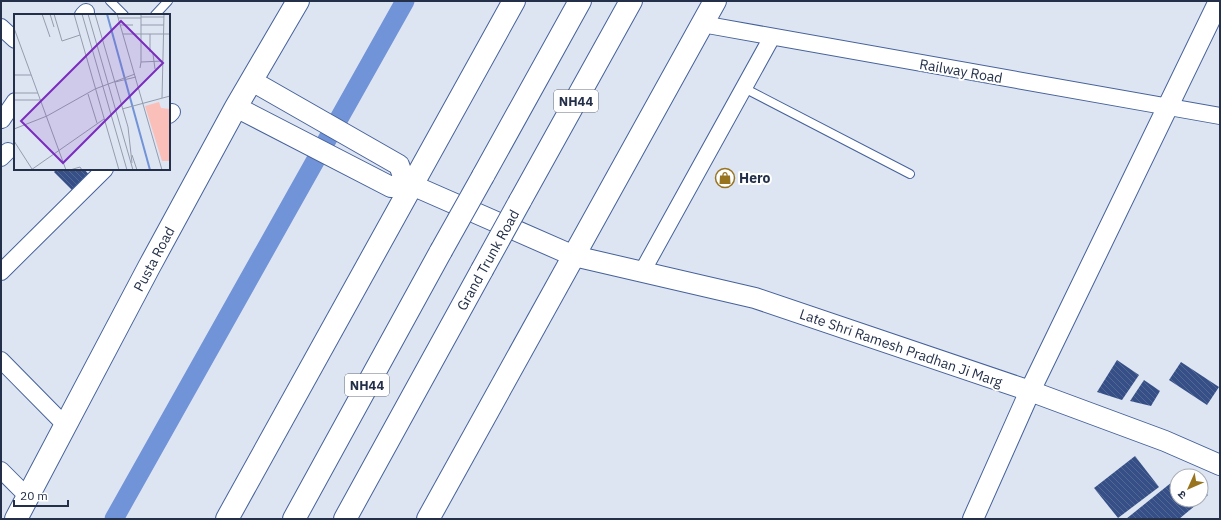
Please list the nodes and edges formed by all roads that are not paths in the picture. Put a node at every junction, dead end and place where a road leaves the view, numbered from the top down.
1 (110, 1) edge
2 (168, 1) edge
3 (298, 1) edge
4 (514, 1) edge
5 (580, 1) edge
6 (631, 1) edge
7 (715, 1) edge
8 (1220, 1) edge
9 (123, 14) edge
10 (156, 14) edge
11 (702, 24) junction
12 (1, 27) edge
13 (772, 37) junction
14 (14, 39) edge
15 (252, 81) junction
16 (744, 88) junction
17 (14, 102) edge
18 (236, 107) junction
19 (1167, 107) junction
20 (1220, 116) edge
21 (2, 120) dead end
22 (104, 170) edge
23 (910, 174) dead end
24 (408, 184) junction
25 (574, 256) junction
26 (1, 272) edge
27 (642, 272) junction
28 (1, 360) edge
29 (1030, 391) junction
30 (65, 425) junction
31 (1220, 465) edge
32 (1, 470) edge
33 (28, 497) junction
34 (16, 519) edge
35 (227, 519) edge
36 (294, 519) edge
37 (345, 519) edge
38 (428, 519) edge
39 (973, 519) edge

1 - 9 lane
2 - 10 lane
3 - 15 main road, Pusta Road
4 - 24 main road
5 - 36 main road, NH44, bridge
6 - 37 main road, Grand Trunk Road / NH44, bridge
7 - 11 main road
8 - 19 street
11 - 13 street, Railway Road
11 - 25 main road
12 - 14 street
13 - 16 street
13 - 19 street, Railway Road
15 - 18 main road, Pusta Road
15 - 24 street
16 - 23 lane
16 - 27 street
17 - 21 street
18 - 24 street
18 - 30 main road, Pusta Road
19 - 20 street, Railway Road
19 - 29 street
22 - 26 street
24 - 25 street, Late Shri Ramesh Pradhan Ji Marg
24 - 35 main road
25 - 27 street, Late Shri Ramesh Pradhan Ji Marg
25 - 38 main road
27 - 29 street, Late Shri Ramesh Pradhan Ji Marg
28 - 30 street
29 - 31 street, Late Shri Ramesh Pradhan Ji Marg
29 - 39 street
30 - 33 main road, Pusta Road
32 - 33 street
33 - 34 main road, Pusta Road

